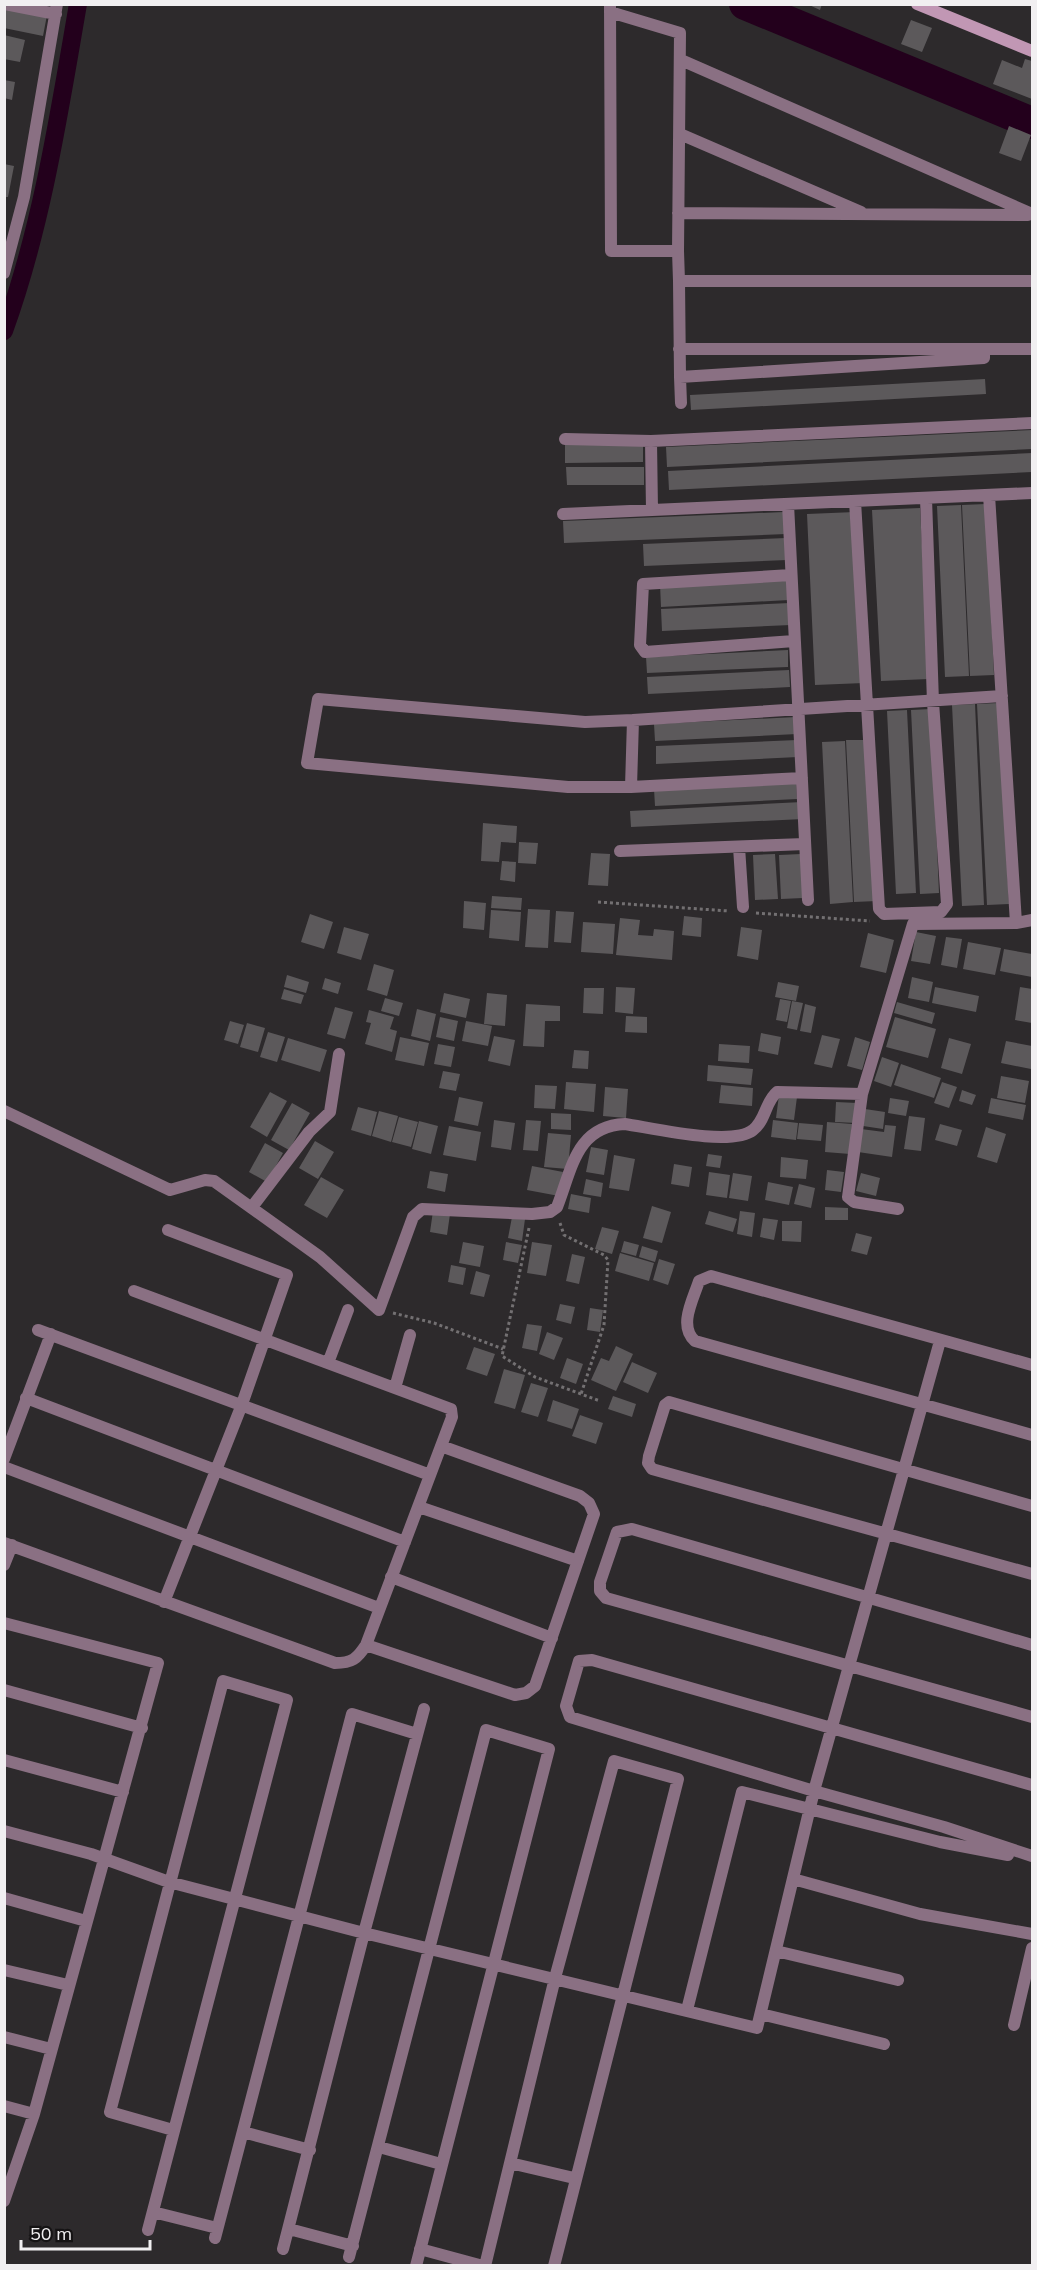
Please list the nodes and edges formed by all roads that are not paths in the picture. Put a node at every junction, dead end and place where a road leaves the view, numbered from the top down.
1 (5, 4) edge
2 (916, 4) edge
3 (610, 8) edge
4 (56, 9) edge
5 (1032, 51) edge
6 (681, 60) junction
7 (680, 134) junction
8 (678, 213) junction
9 (868, 214) junction
10 (1032, 215) edge
11 (678, 251) junction
12 (4, 273) edge
13 (679, 281) junction
14 (1032, 281) edge
15 (679, 349) junction
16 (984, 349) junction
17 (1032, 349) edge
18 (680, 377) junction
19 (681, 403) dead end
20 (1032, 423) edge
21 (565, 439) dead end
22 (651, 441) junction
23 (1032, 493) edge
24 (989, 495) junction
25 (926, 498) junction
26 (855, 501) junction
27 (788, 504) junction
28 (652, 510) junction
29 (563, 514) dead end
30 (791, 575) junction
31 (794, 641) junction
32 (1002, 696) junction
33 (933, 702) junction
34 (867, 703) junction
35 (800, 710) junction
36 (633, 720) junction
37 (802, 778) junction
38 (631, 787) junction
39 (805, 844) junction
40 (739, 847) junction
41 (620, 851) dead end
42 (808, 900) dead end
43 (743, 908) dead end
44 (1032, 920) edge
45 (1016, 923) junction
46 (339, 1054) dead end
47 (862, 1094) junction
48 (4, 1111) edge
49 (252, 1207) junction
50 (898, 1209) dead end
51 (168, 1230) dead end
52 (134, 1291) dead end
53 (348, 1310) dead end
54 (38, 1330) dead end
55 (51, 1334) junction
56 (410, 1335) dead end
57 (265, 1340) junction
58 (940, 1341) junction
59 (328, 1363) junction
60 (1032, 1365) edge
61 (395, 1388) junction
62 (26, 1398) junction
63 (923, 1404) junction
64 (240, 1407) junction
65 (1032, 1435) edge
66 (441, 1446) junction
67 (4, 1459) edge
68 (4, 1467) edge
69 (904, 1470) junction
70 (214, 1471) junction
71 (430, 1475) junction
72 (1032, 1506) edge
73 (419, 1507) junction
74 (886, 1534) junction
75 (190, 1538) junction
76 (405, 1542) junction
77 (8, 1544) edge
78 (578, 1561) junction
79 (4, 1565) edge
80 (1032, 1574) edge
81 (391, 1577) junction
82 (869, 1597) junction
83 (165, 1602) junction
84 (379, 1608) junction
85 (4, 1623) edge
86 (552, 1638) junction
87 (366, 1645) junction
88 (1032, 1645) edge
89 (849, 1667) junction
90 (4, 1690) edge
91 (424, 1710) dead end
92 (1032, 1716) edge
93 (832, 1727) junction
94 (142, 1728) junction
95 (417, 1734) junction
96 (4, 1760) edge
97 (1032, 1785) edge
98 (814, 1791) junction
99 (123, 1792) junction
100 (810, 1811) junction
101 (4, 1831) edge
102 (1032, 1858) edge
103 (104, 1860) junction
104 (793, 1880) junction
105 (169, 1882) junction
106 (4, 1898) edge
107 (236, 1898) junction
108 (301, 1916) junction
109 (86, 1921) junction
110 (364, 1932) junction
111 (1032, 1934) edge
112 (430, 1948) junction
113 (1032, 1948) edge
114 (776, 1951) junction
115 (494, 1963) junction
116 (4, 1970) edge
117 (555, 1978) junction
118 (898, 1980) dead end
119 (68, 1985) junction
120 (621, 1993) junction
121 (687, 2010) junction
122 (760, 2014) junction
123 (1014, 2025) dead end
124 (4, 2037) edge
125 (884, 2044) dead end
126 (51, 2049) junction
127 (4, 2106) edge
128 (34, 2114) junction
129 (173, 2130) junction
130 (243, 2132) junction
131 (379, 2146) junction
132 (310, 2150) junction
133 (510, 2163) junction
134 (441, 2164) junction
135 (574, 2178) junction
136 (4, 2201) edge
137 (153, 2212) junction
138 (289, 2229) junction
139 (148, 2230) dead end
140 (420, 2249) junction
141 (283, 2250) dead end
142 (416, 2265) edge
143 (484, 2265) edge
144 (554, 2265) edge

1 - 4 street
2 - 5 main road
3 - 6 street
3 - 11 street
4 - 12 street
6 - 7 street
6 - 10 street
7 - 8 street
7 - 9 street
8 - 9 street
8 - 11 street
9 - 10 street
11 - 13 street
13 - 14 street
13 - 15 street
15 - 16 street
15 - 18 street
16 - 17 street
16 - 18 street
18 - 19 street
20 - 22 street
21 - 22 street
22 - 28 street
23 - 24 street
24 - 25 street
24 - 32 street
25 - 26 street
25 - 33 street
26 - 27 street
26 - 34 street
27 - 28 street
27 - 30 street
28 - 29 street
30 - 31 street
30 - 31 street
31 - 35 street
32 - 33 street
32 - 45 street
33 - 34 street
33 - 34 street
34 - 35 street
35 - 36 street
35 - 37 street
36 - 38 street
36 - 38 street
37 - 38 street
37 - 39 street
39 - 40 street
39 - 42 street
40 - 41 street
40 - 43 street
44 - 45 street
45 - 47 street
46 - 49 street
47 - 49 street
47 - 50 street
48 - 49 street
51 - 57 street
52 - 57 street
53 - 59 street
54 - 55 street
55 - 62 street
55 - 64 street
56 - 61 street
57 - 59 street
57 - 64 street
58 - 60 street
58 - 63 street
58 - 63 street
59 - 61 street
61 - 66 street
62 - 67 street
62 - 70 street
63 - 65 street
63 - 69 street
64 - 70 street
64 - 71 street
66 - 71 street
66 - 78 street
68 - 75 street
69 - 72 street
69 - 74 street
69 - 74 street
70 - 75 street
70 - 76 street
71 - 73 street
73 - 76 street
73 - 78 street
74 - 80 street
74 - 82 street
75 - 83 street
75 - 84 street
76 - 81 street
77 - 79 street
77 - 83 street
78 - 86 street
81 - 84 street
81 - 86 street
82 - 88 street
82 - 89 street
82 - 89 street
83 - 87 street
84 - 87 street
85 - 94 street
86 - 87 street
89 - 92 street
89 - 93 street
90 - 94 street
91 - 95 street
93 - 97 street
93 - 98 street
93 - 98 street
94 - 99 street
95 - 108 street
95 - 110 street
96 - 99 street
98 - 100 street
98 - 102 street
99 - 103 street
100 - 102 street
100 - 104 street
100 - 121 street
101 - 103 street
103 - 105 street
103 - 109 street
104 - 111 street
104 - 114 street
105 - 107 street
105 - 107 street
105 - 129 street
106 - 109 street
107 - 108 street
107 - 129 street
108 - 110 street
108 - 130 street
109 - 119 street
110 - 112 street
110 - 132 street
112 - 115 street
112 - 115 street
112 - 131 street
113 - 123 street
114 - 118 street
114 - 122 street
115 - 117 street
115 - 134 street
116 - 119 street
117 - 120 street
117 - 120 street
117 - 133 street
119 - 126 street
120 - 121 street
120 - 135 street
121 - 122 street
122 - 125 street
124 - 126 street
126 - 128 street
127 - 128 street
128 - 136 street
129 - 137 street
130 - 132 street
130 - 137 street
131 - 134 street
131 - 138 street
132 - 138 street
133 - 135 street
133 - 143 street
134 - 140 street
135 - 144 street
137 - 139 street
138 - 141 street
140 - 142 street
140 - 143 street

